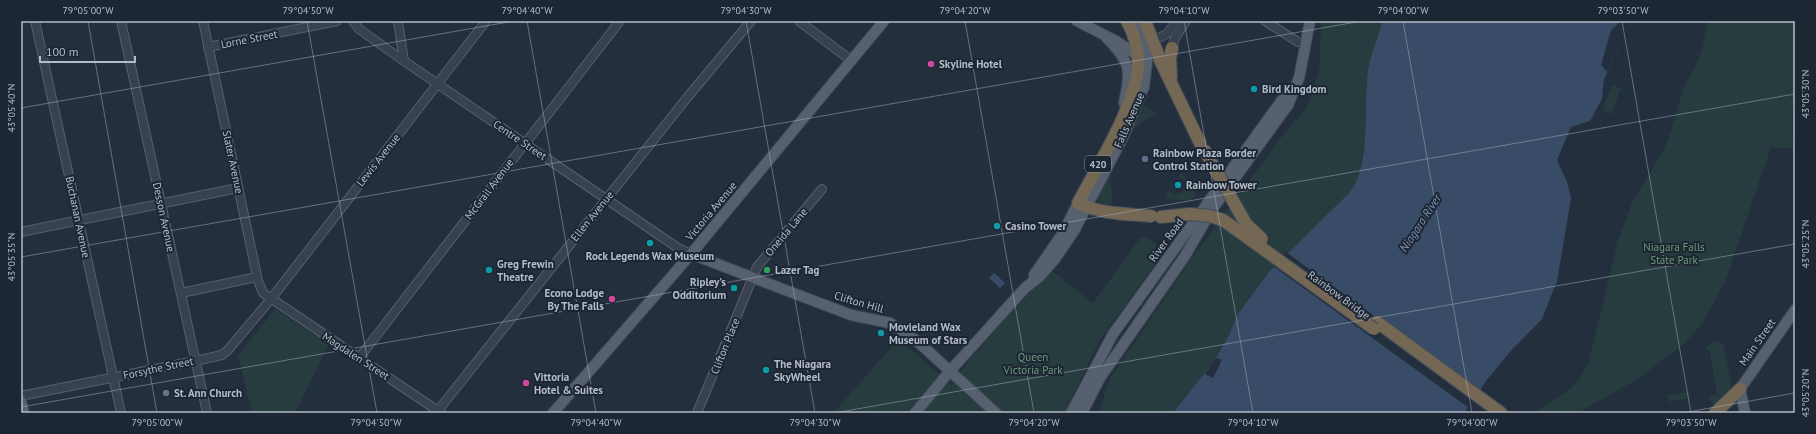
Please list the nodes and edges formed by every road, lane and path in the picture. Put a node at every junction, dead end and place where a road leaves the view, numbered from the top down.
1 (35, 21) edge
2 (121, 21) edge
3 (203, 21) edge
4 (337, 21) edge
5 (353, 21) edge
6 (398, 21) edge
7 (486, 21) edge
8 (620, 21) edge
9 (751, 21) edge
10 (799, 21) edge
11 (884, 21) edge
12 (1077, 21) edge
13 (1127, 21) edge
14 (1139, 21) edge
15 (1176, 21) edge
16 (1186, 21) edge
17 (1264, 21) edge
18 (1310, 21) edge
19 (1148, 25) edge
20 (1161, 37) joint
21 (1106, 38) junction
22 (1306, 44) junction
23 (208, 47) junction
24 (1172, 48) joint
25 (1143, 59) junction
26 (404, 61) junction
27 (852, 61) junction
28 (437, 83) junction
29 (1293, 89) junction
30 (1174, 90) junction
31 (1122, 119) junction
32 (524, 143) junction
33 (238, 188) junction
34 (822, 189) dead end
35 (606, 199) junction
36 (161, 204) junction
37 (1082, 205) junction
38 (79, 220) junction
39 (21, 232) edge
40 (691, 254) junction
41 (258, 277) junction
42 (751, 278) junction
43 (181, 294) junction
44 (270, 299) junction
45 (1795, 310) edge
46 (359, 358) junction
47 (195, 361) junction
48 (950, 371) junction
49 (113, 377) junction
50 (1740, 389) junction
51 (21, 396) edge
52 (21, 401) edge
53 (438, 412) edge
54 (24, 413) edge
55 (121, 413) edge
56 (206, 413) edge
57 (552, 413) edge
58 (697, 413) edge
59 (915, 413) edge
60 (996, 413) edge
61 (1071, 413) edge
62 (1082, 413) edge
63 (1488, 413) edge
64 (1501, 413) edge
65 (1714, 413) edge
66 (1726, 413) edge
67 (1745, 413) edge

1 - 38 street, Buchanan Avenue
2 - 36 street, Desson Avenue
3 - 23 street, Slater Avenue
4 - 23 street, Lorne Street
5 - 26 street, Centre Street
6 - 26 street
7 - 28 street, Lewis Avenue
8 - 32 street, McGrail Avenue
9 - 35 street, Ellen Avenue
10 - 27 street
11 - 27 main road, Victoria Avenue
12 - 21 main road
13 - 25 highway, Falls Avenue / 420
14 - 25 main road, Falls Avenue
15 - 20 street
16 - 24 street
17 - 22 street
18 - 22 main road, River Road
19 - 20 highway
19 - 30 highway
21 - 25 main road
21 - 31 main road
22 - 29 main road, River Road
23 - 33 street, Slater Avenue
24 - 30 highway
25 - 31 highway, Falls Avenue / 420
25 - 37 main road, Falls Avenue / 420
26 - 28 street, Centre Street
27 - 40 main road, Victoria Avenue
28 - 32 street, Centre Street
28 - 44 street, Lewis Avenue
29 - 61 main road, River Road
29 - 62 main road, River Road
30 - 64 highway, Rainbow Bridge, bridge
31 - 37 highway, Falls Avenue / 420
32 - 35 street, Centre Street
32 - 46 street, McGrail Avenue
33 - 36 street
33 - 41 street, Slater Avenue
34 - 42 street, Oneida Lane
35 - 40 street, Centre Street
35 - 53 street, Ellen Avenue
36 - 38 street
36 - 43 street, Desson Avenue
37 - 48 main road, Falls Avenue
37 - 63 highway, Rainbow Bridge, bridge
38 - 39 street
38 - 49 street, Buchanan Avenue
40 - 42 main road, Clifton Hill
40 - 57 main road, Victoria Avenue
41 - 43 street
41 - 44 street, Slater Avenue
42 - 48 main road, Clifton Hill
42 - 58 street, Clifton Place
43 - 47 street, Desson Avenue
44 - 46 street, Magdalen Street
44 - 47 street, Forsythe Street
45 - 50 main road, Main Street
46 - 53 street, Magdalen Street
47 - 49 street, Forsythe Street
47 - 56 street, Desson Avenue
48 - 59 main road, Falls Avenue
48 - 60 main road, Clifton Hill
49 - 51 street, Forsythe Street
49 - 55 street, Buchanan Avenue
50 - 65 highway
50 - 66 highway
50 - 67 main road
52 - 54 main road

